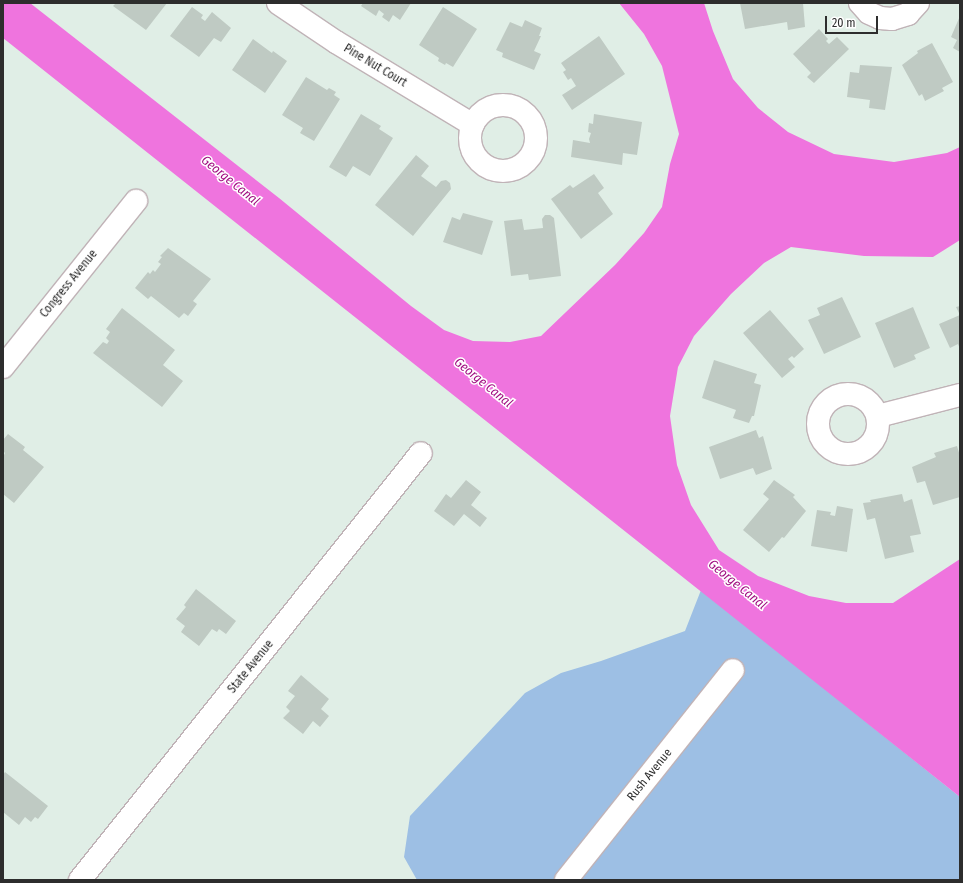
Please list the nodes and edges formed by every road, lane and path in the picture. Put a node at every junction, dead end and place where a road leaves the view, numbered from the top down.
1 (278, 3) edge
2 (860, 3) edge
3 (918, 3) edge
4 (473, 126) dead end
5 (136, 201) dead end
6 (3, 367) edge
7 (960, 395) edge
8 (878, 416) dead end
9 (421, 453) dead end
10 (734, 670) dead end
11 (80, 880) edge
12 (566, 880) edge

1 - 4 street, Pine Nut Court
2 - 3 street
5 - 6 street, Congress Avenue
7 - 8 street
9 - 11 street, State Avenue
10 - 12 street, Rush Avenue

